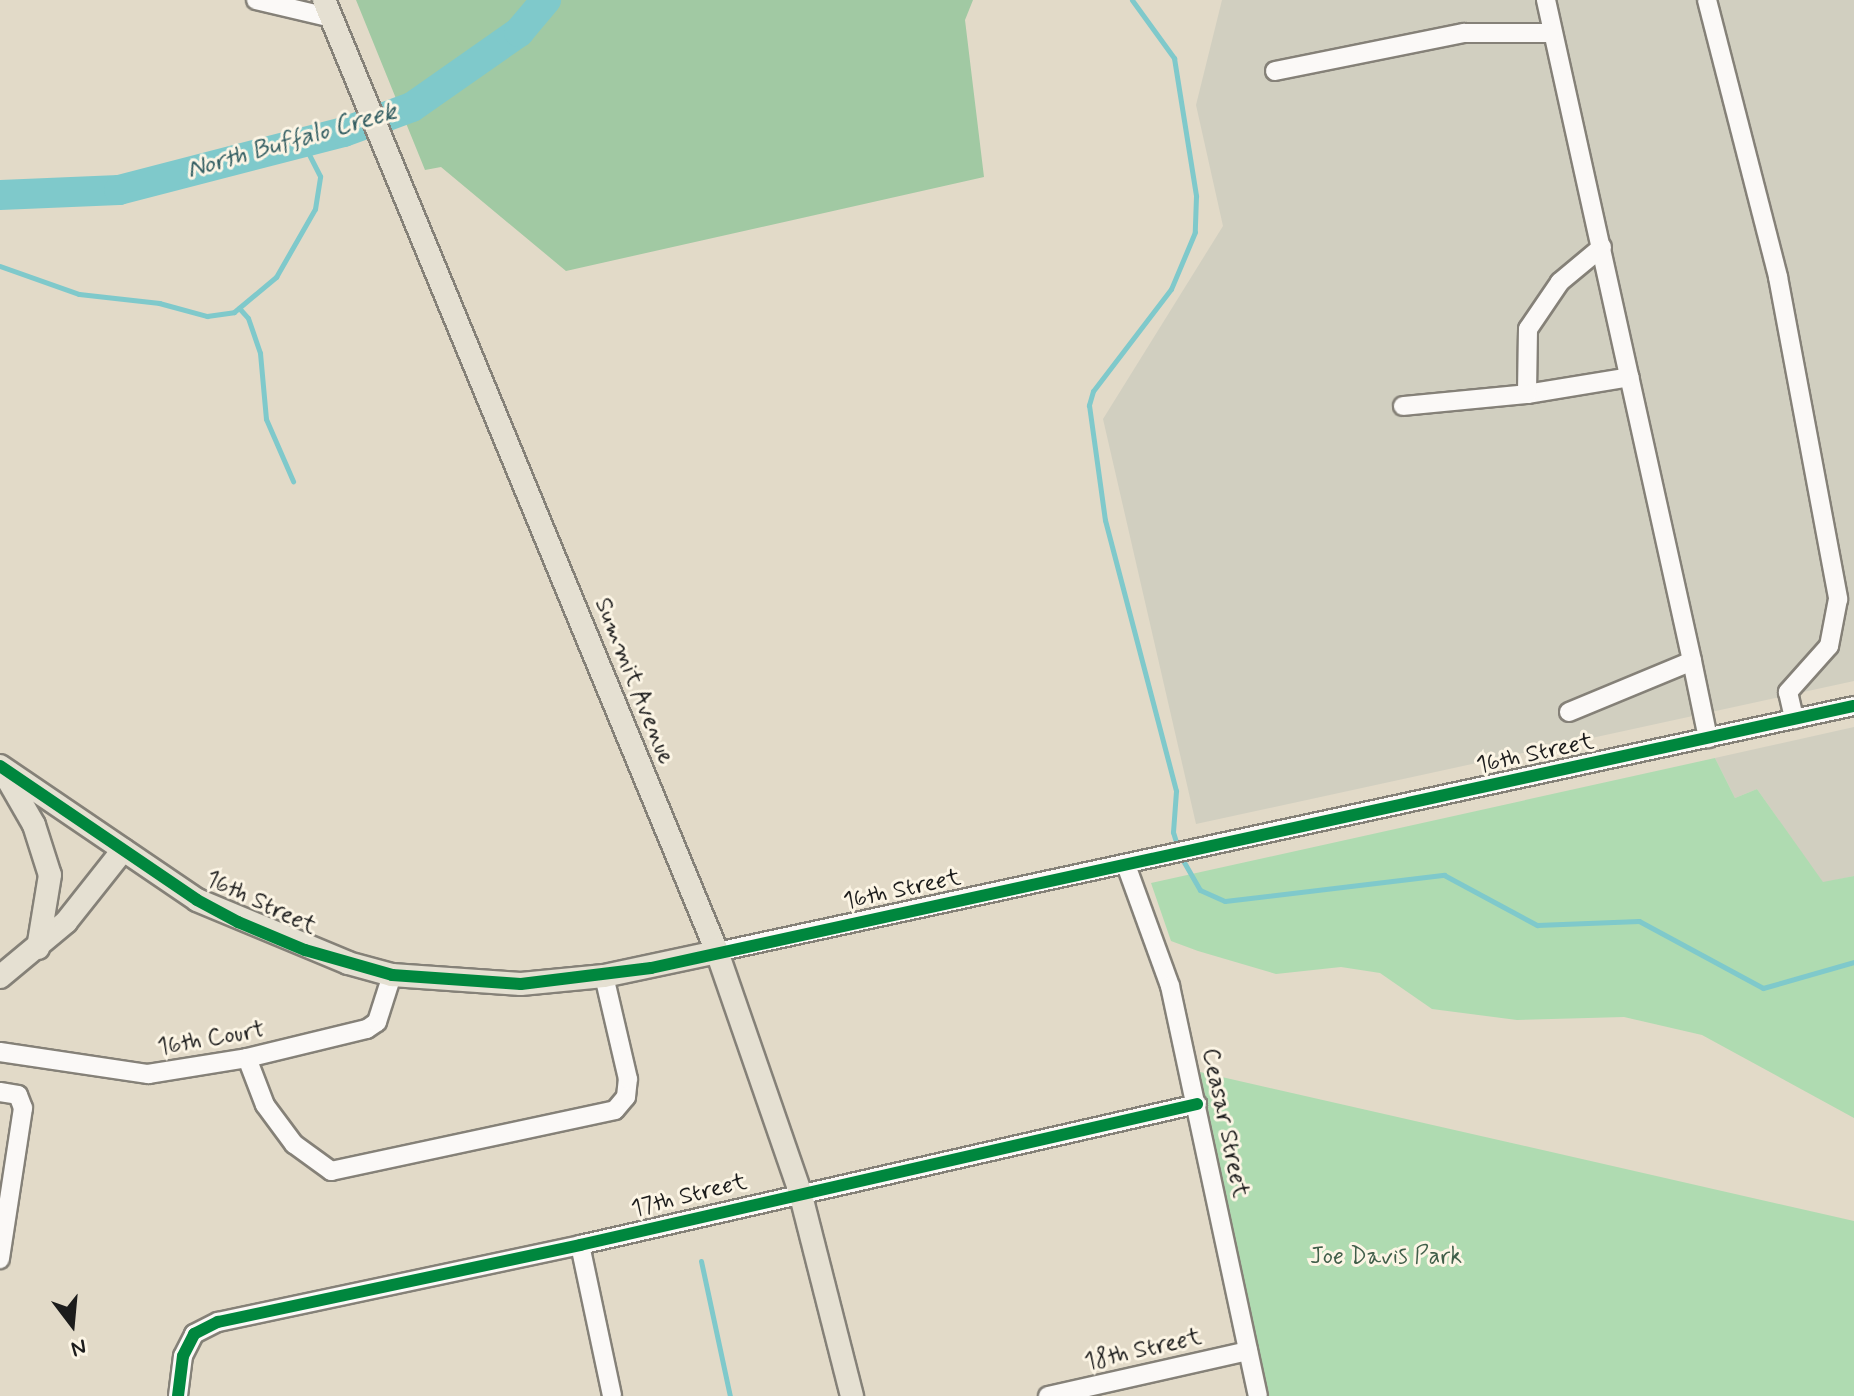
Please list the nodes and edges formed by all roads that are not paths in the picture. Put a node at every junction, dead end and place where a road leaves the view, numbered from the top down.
1 (256, 0) edge
2 (1546, 0) edge
3 (1707, 0) edge
4 (328, 9) edge
5 (1551, 33) junction
6 (1275, 71) dead end
7 (1602, 247) junction
8 (1630, 377) junction
9 (1527, 394) junction
10 (1403, 406) dead end
11 (1692, 661) junction
12 (1854, 706) edge
13 (1569, 712) dead end
14 (1794, 719) junction
15 (1708, 738) junction
16 (0, 766) edge
17 (123, 850) junction
18 (1126, 865) junction
19 (38, 948) junction
20 (717, 952) junction
21 (392, 975) junction
22 (604, 976) junction
23 (0, 977) edge
24 (0, 1052) edge
25 (247, 1058) junction
26 (0, 1092) edge
27 (1197, 1104) junction
28 (800, 1192) junction
29 (580, 1245) junction
30 (0, 1259) edge
31 (1248, 1351) junction
32 (178, 1396) edge
33 (612, 1396) edge
34 (852, 1396) edge
35 (1048, 1396) edge
36 (1258, 1396) edge

1 - 4 street
2 - 5 street
3 - 14 street
4 - 20 main road, Summit Avenue
5 - 6 street
5 - 7 street
7 - 8 street
7 - 9 street
8 - 9 street
8 - 11 street
9 - 10 street
11 - 13 street
11 - 15 street
12 - 14 street, 16th Street
14 - 15 street, 16th Street
15 - 18 street, 16th Street
16 - 17 main road, 16th Street
16 - 19 main road
17 - 19 main road
17 - 21 main road, 16th Street
18 - 20 street, 16th Street
18 - 27 street, Ceasar Street
19 - 23 main road
20 - 22 main road, 16th Street
20 - 28 main road, Summit Avenue
21 - 22 main road, 16th Street
21 - 25 street, 16th Court
22 - 25 street
24 - 25 street, 16th Court
26 - 30 street
27 - 28 street, 17th Street
27 - 31 street, Ceasar Street
28 - 29 street, 17th Street
28 - 34 main road, Summit Avenue
29 - 32 street, 17th Street
29 - 33 street
31 - 35 street, 18th Street
31 - 36 street, Ceasar Street

